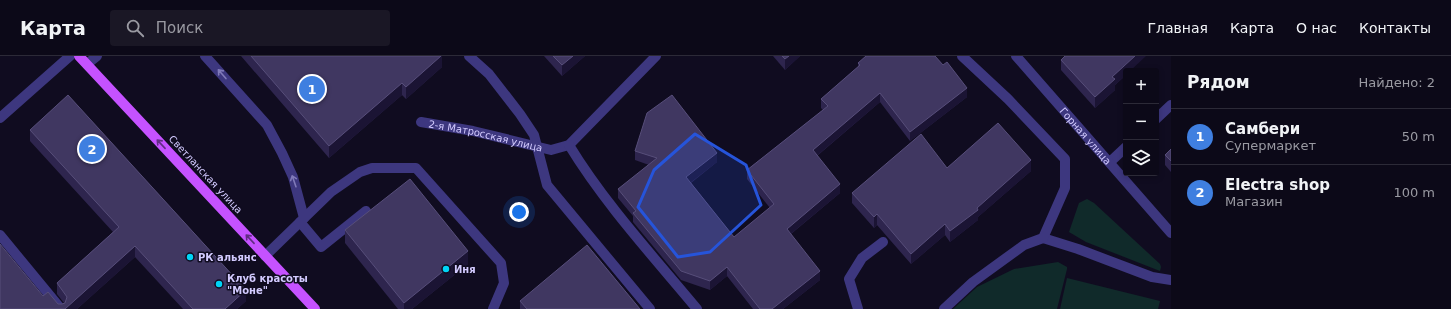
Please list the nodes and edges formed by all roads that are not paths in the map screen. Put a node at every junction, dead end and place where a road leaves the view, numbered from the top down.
1 (70, 56) edge
2 (79, 56) edge
3 (97, 56) edge
4 (205, 56) edge
5 (469, 56) edge
6 (656, 56) edge
7 (962, 56) edge
8 (1016, 56) edge
9 (87, 64) junction
10 (1171, 105) edge
11 (1159, 116) edge
12 (0, 118) edge
13 (421, 122) dead end
14 (569, 145) junction
15 (537, 146) junction
16 (1123, 150) edge
17 (1110, 162) junction
18 (366, 211) edge
19 (302, 220) junction
20 (1171, 233) edge
21 (0, 235) edge
22 (1043, 238) junction
23 (883, 242) dead end
24 (265, 256) junction
25 (1171, 280) edge
26 (310, 308) edge
27 (60, 309) edge
28 (493, 309) edge
29 (650, 309) edge
30 (697, 309) edge
31 (858, 309) edge
32 (944, 309) edge

1 - 12 street
2 - 9 main road, Светланская улица
3 - 9 street
19 -> 4 street
5 - 15 street
6 - 14 street
7 - 22 street
8 - 17 street, Горная улица
24 -> 9 main road, Светланская улица
10 - 11 street
13 - 15 street, 2-я Матросская улица
14 - 15 street, 2-я Матросская улица
14 - 30 street
15 - 29 street
16 - 17 street
17 - 20 street, Горная улица
18 - 19 street
19 - 24 street
19 - 28 street
21 - 27 street
22 - 25 street
22 - 32 street
23 - 31 street
24 - 26 main road, Светланская улица

